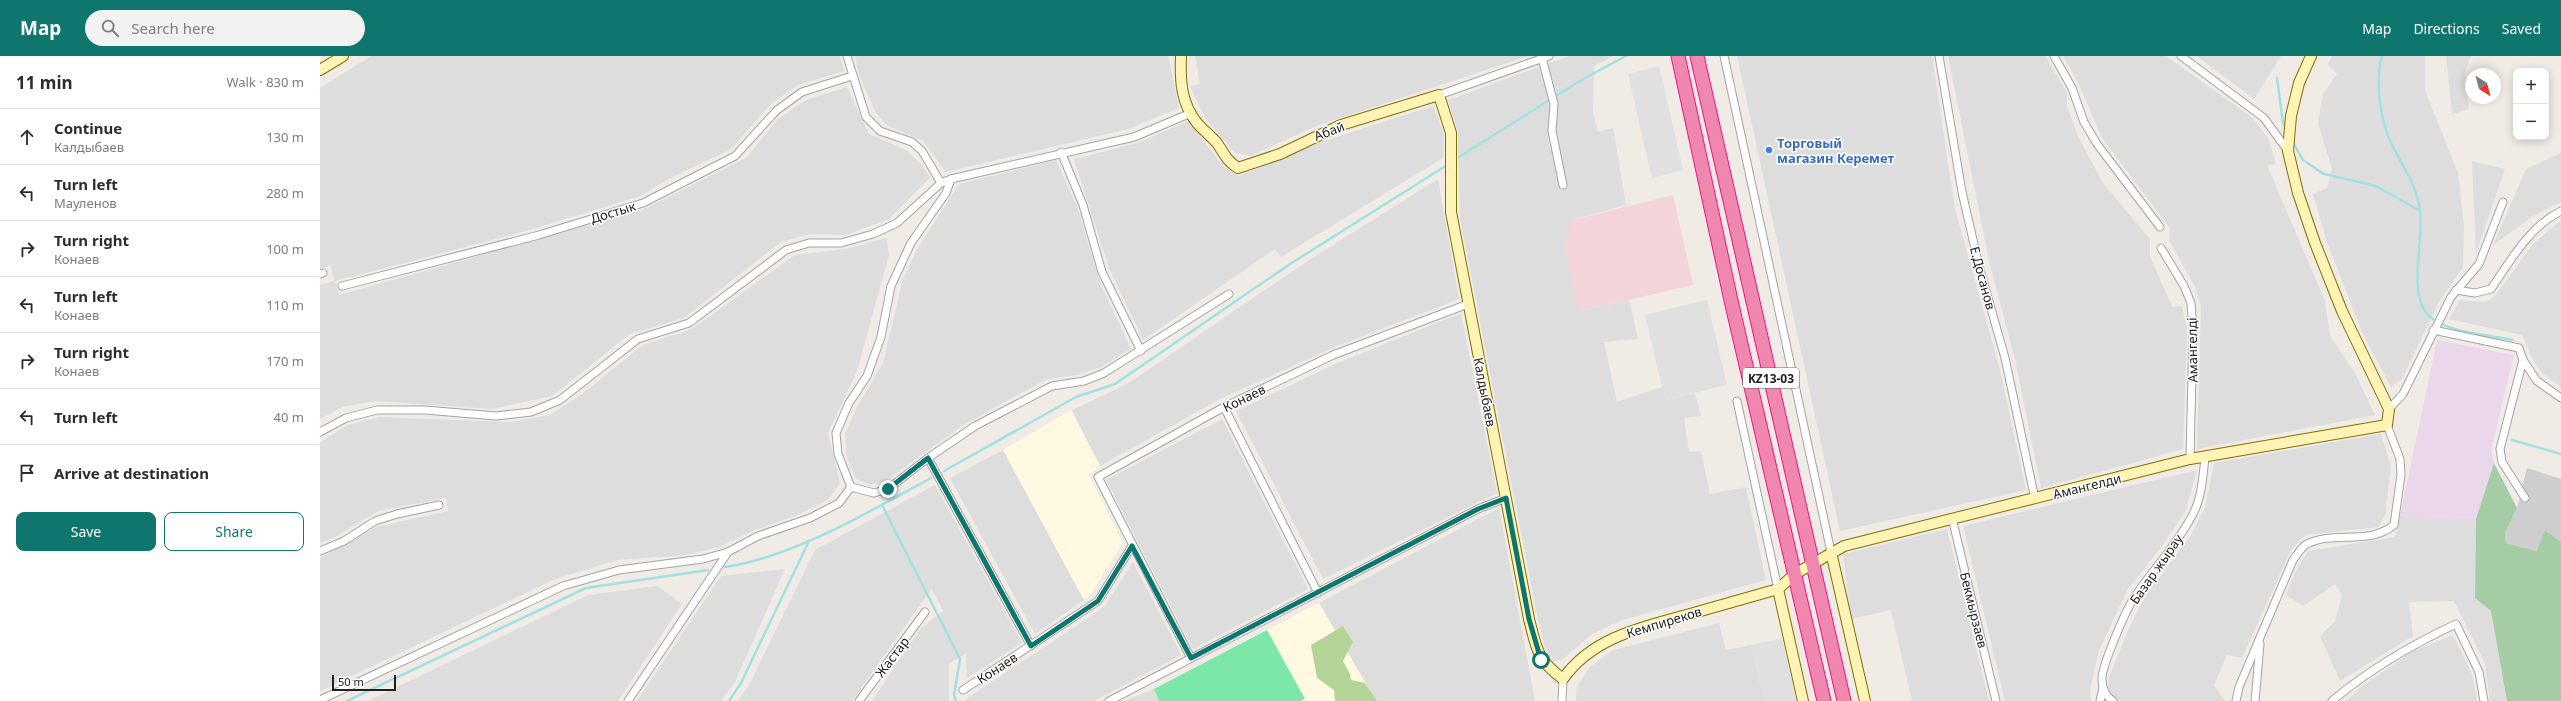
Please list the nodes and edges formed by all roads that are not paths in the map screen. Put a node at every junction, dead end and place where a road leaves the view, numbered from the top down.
1 (343, 56) edge
2 (847, 56) edge
3 (1181, 56) edge
4 (1678, 56) edge
5 (1697, 56) edge
6 (1724, 56) edge
7 (1939, 56) edge
8 (2054, 56) edge
9 (2181, 56) edge
10 (2312, 56) edge
11 (1545, 57) edge
12 (320, 70) edge
13 (852, 76) junction
14 (1439, 95) junction
15 (1191, 113) junction
16 (1711, 115) junction
17 (1691, 119) junction
18 (2288, 151) junction
19 (1061, 152) junction
20 (951, 179) junction
21 (942, 183) junction
22 (1563, 185) dead end
23 (2503, 202) dead end
24 (2561, 211) edge
25 (2160, 227) dead end
26 (2161, 248) dead end
27 (342, 286) dead end
28 (2456, 290) junction
29 (1229, 294) dead end
30 (1468, 304) junction
31 (2433, 330) junction
32 (1141, 351) junction
33 (2523, 360) junction
34 (2561, 398) edge
35 (1737, 401) dead end
36 (1224, 407) junction
37 (2389, 409) junction
38 (2387, 425) junction
39 (320, 432) edge
40 (2205, 457) junction
41 (928, 458) junction
42 (2190, 459) junction
43 (851, 487) junction
44 (1506, 498) junction
45 (2035, 498) junction
46 (2525, 498) dead end
47 (439, 505) dead end
48 (1952, 518) junction
49 (1132, 546) junction
50 (320, 551) edge
51 (728, 552) junction
52 (1831, 552) junction
53 (1813, 563) junction
54 (1795, 574) junction
55 (1778, 589) junction
56 (1318, 593) junction
57 (925, 612) dead end
58 (2261, 636) junction
59 (1031, 646) junction
60 (1191, 658) junction
61 (1562, 679) junction
62 (2103, 688) junction
63 (963, 690) dead end
64 (320, 700) edge
65 (628, 701) edge
66 (859, 701) edge
67 (1110, 701) edge
68 (1562, 701) edge
69 (1803, 701) edge
70 (1824, 701) edge
71 (1844, 701) edge
72 (1865, 701) edge
73 (1996, 701) edge
74 (2100, 701) edge
75 (2113, 701) edge
76 (2236, 701) edge
77 (2255, 701) edge
78 (2332, 701) edge
79 (2484, 701) edge

1 - 12 main road
2 - 13 street
3 - 15 main road, Абай
4 - 17 highway, KZ13-03
5 - 16 highway, KZ13-03
6 - 52 street
7 - 45 street, Е.Досанов
8 - 25 street
9 - 18 street
10 - 18 main road
11 - 14 street, Абай
11 - 22 street
13 - 21 street
13 - 27 street, Достык
14 - 15 main road, Абай
14 - 30 main road, Калдыбаев
15 - 19 street
16 - 17 highway
16 - 53 highway, KZ13-03
17 - 54 highway, KZ13-03
18 - 37 main road
19 - 20 street
19 - 32 street
20 - 21 street
20 - 43 street
21 - 39 street
23 - 28 street
24 - 28 street
26 - 42 street, Амангелді
28 - 31 street
29 - 32 street
30 - 36 street, Конаев
30 - 44 main road, Калдыбаев
31 - 33 street
31 - 37 street
32 - 41 street
33 - 34 street
33 - 46 street
35 - 55 street
36 - 49 street, Конаев
36 - 56 street
37 - 38 main road
38 - 40 main road, Амангелди
38 - 58 street
40 - 42 main road, Амангелди
40 - 62 street, Базар жырау
41 - 43 street
41 - 59 street, Конаев
42 - 45 main road, Амангелди
43 - 51 street
44 - 56 street
44 - 61 main road, Калдыбаев
45 - 48 main road, Амангелди
47 - 50 street
48 - 52 main road, Амангелди
48 - 73 street, Бекмырзаев
49 - 59 street, Конаев
49 - 60 street, Конаев
51 - 64 street
51 - 65 street
52 - 53 main road, Амангелди
52 - 72 main road
53 - 54 main road, Амангелди
53 - 71 highway, KZ13-03
54 - 55 main road, Кемпиреков
54 - 70 highway, KZ13-03
55 - 61 main road, Кемпиреков
55 - 69 main road
56 - 60 street
57 - 66 street, Жастар
58 - 76 street
58 - 77 street
59 - 63 street, Конаев
60 - 67 street
61 - 68 street
62 - 74 street, Базар жырау
62 - 75 street
78 - 79 street

